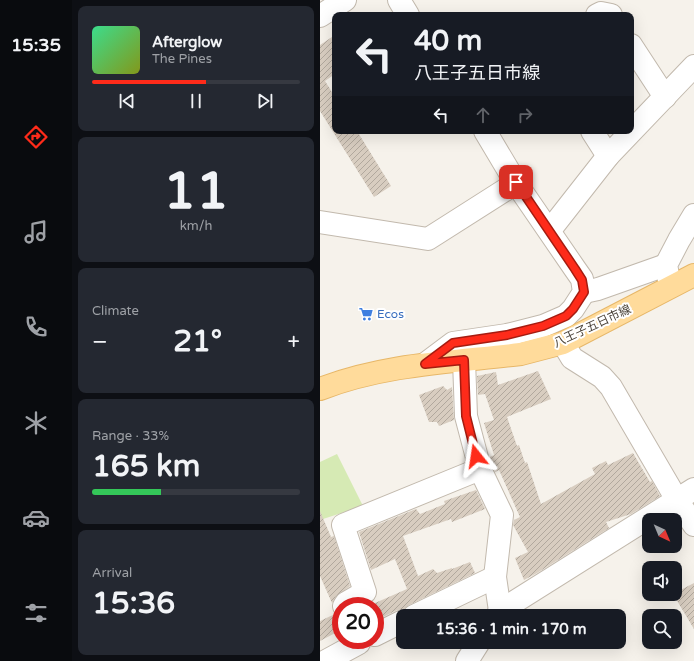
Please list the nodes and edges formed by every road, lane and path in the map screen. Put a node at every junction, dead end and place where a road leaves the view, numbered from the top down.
1 (345, 0) edge
2 (399, 0) edge
3 (406, 12) edge
4 (320, 16) edge
5 (634, 50) edge
6 (694, 66) edge
7 (665, 97) junction
8 (634, 129) edge
9 (487, 134) edge
10 (594, 134) edge
11 (629, 134) edge
12 (608, 156) junction
13 (516, 182) junction
14 (694, 215) edge
15 (320, 222) edge
16 (550, 230) junction
17 (666, 266) junction
18 (694, 275) edge
19 (670, 288) junction
20 (584, 292) junction
21 (562, 343) junction
22 (464, 360) junction
23 (425, 364) junction
24 (320, 389) edge
25 (480, 469) junction
26 (685, 495) edge
27 (694, 525) edge
28 (494, 577) junction
29 (356, 597) edge
30 (428, 609) edge
31 (498, 609) edge
32 (504, 609) edge
33 (396, 624) edge
34 (384, 630) edge
35 (347, 649) edge
36 (326, 661) edge

1 - 4 street
2 - 3 street
5 - 7 street
6 - 7 street
7 - 8 street
9 - 13 street
10 - 12 street
11 - 12 street
12 - 16 street
13 - 15 street
13 - 16 street
14 - 17 street
16 - 20 street
17 - 19 street
17 - 20 street
18 - 19 main road, 八王子五日市線
19 - 21 main road, 八王子五日市線
20 - 23 street
21 - 22 main road, 八王子五日市線
21 - 26 street
22 - 23 main road, 八王子五日市線
22 - 25 street
23 - 24 main road, 八王子五日市線
25 - 28 street
25 - 29 street
26 - 27 street
26 - 32 street
28 - 30 street
28 - 31 street
33 - 34 street
35 - 36 street

